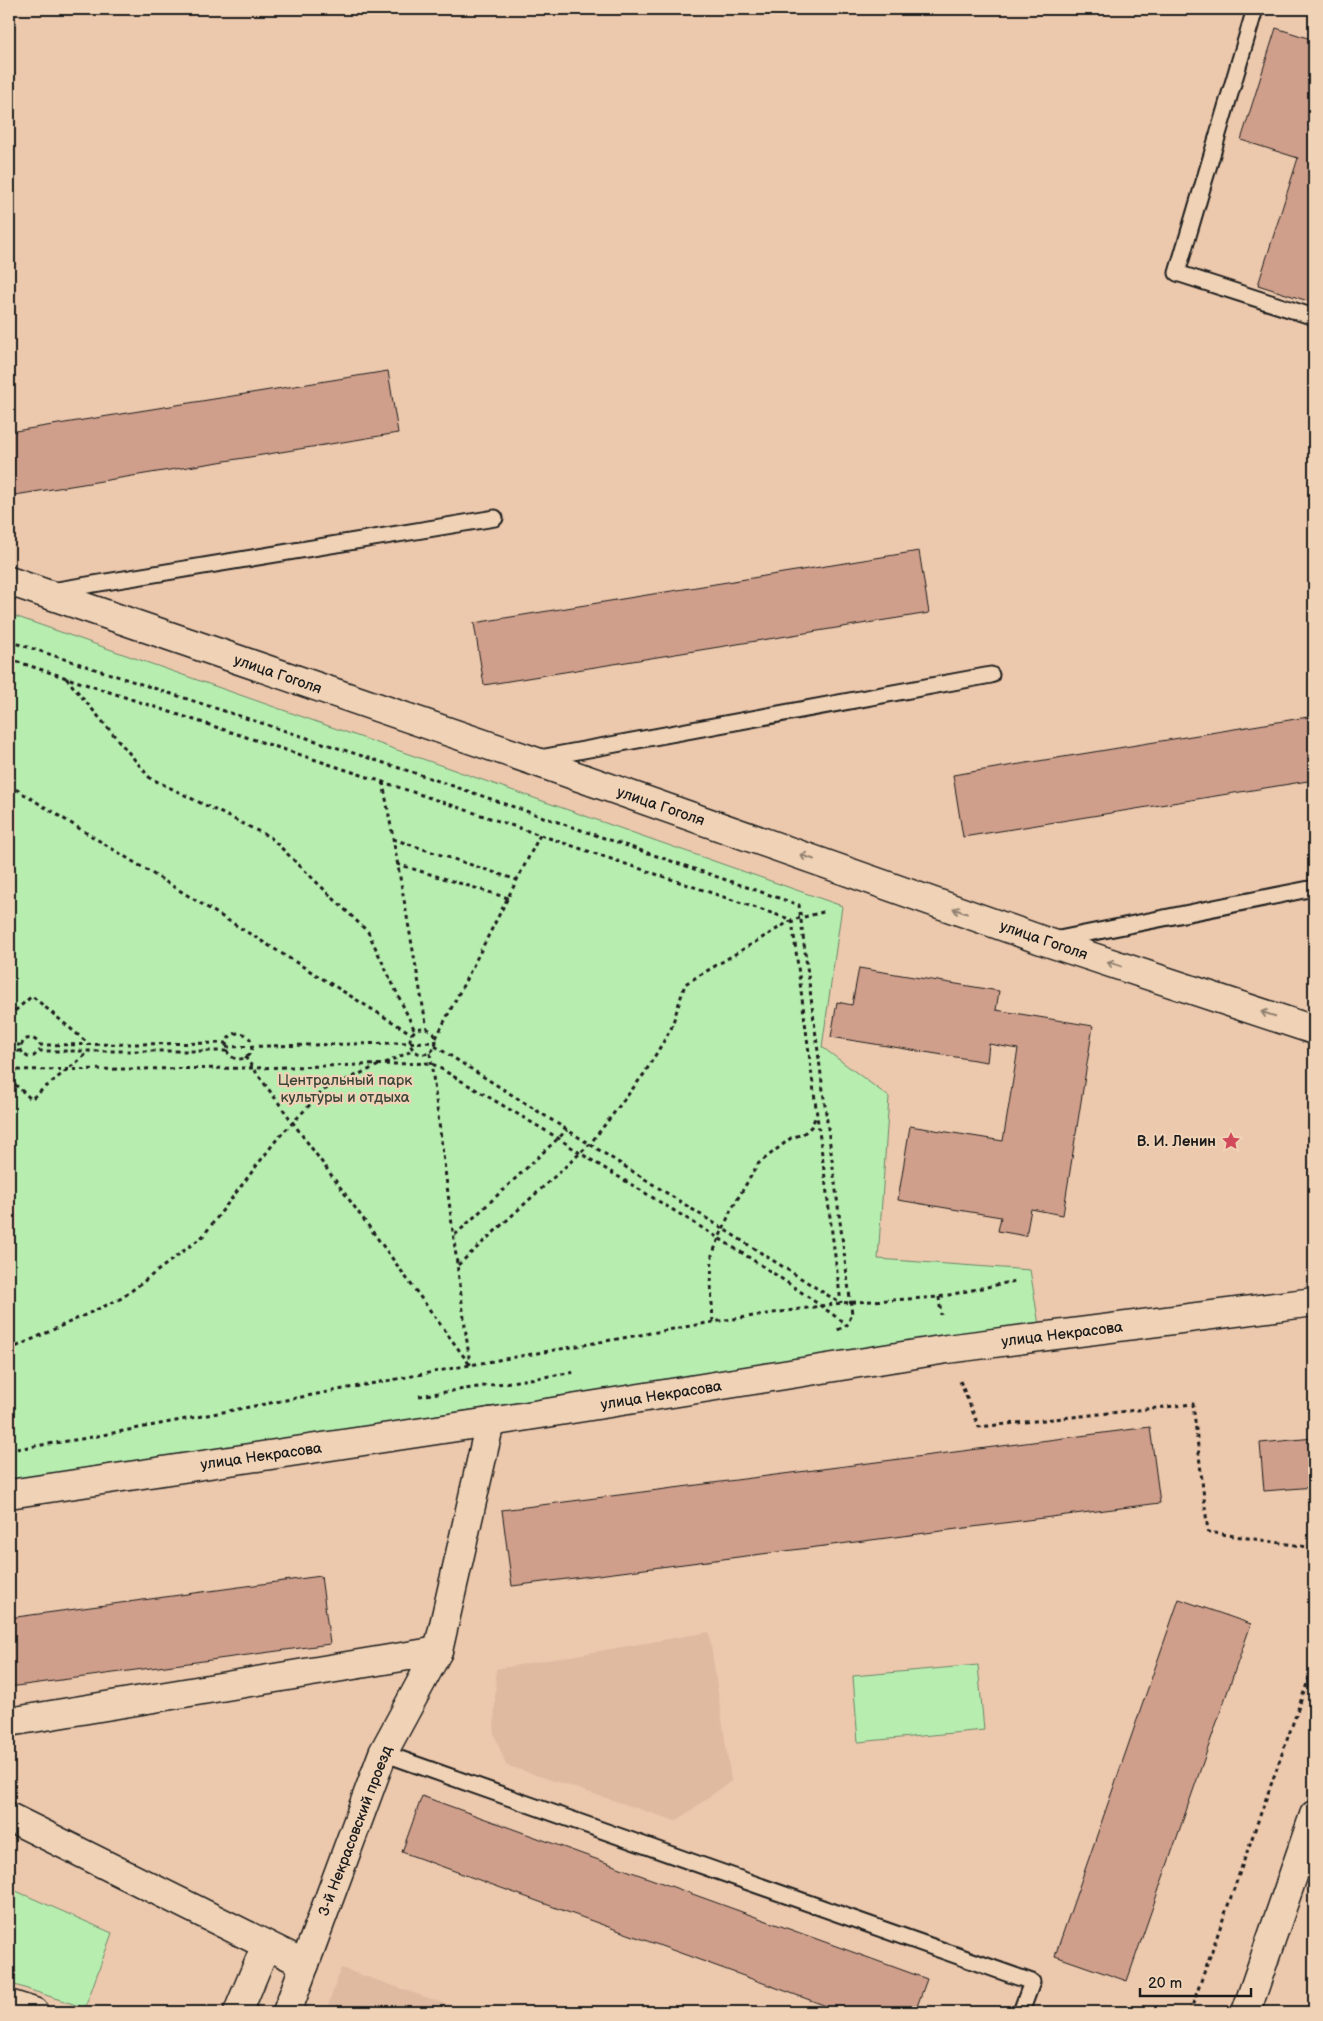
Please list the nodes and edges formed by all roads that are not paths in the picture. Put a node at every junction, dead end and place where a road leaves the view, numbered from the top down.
1 (1255, 9) edge
2 (1314, 317) edge
3 (495, 518) dead end
4 (9, 581) edge
5 (40, 592) junction
6 (991, 675) dead end
7 (531, 760) junction
8 (1314, 888) edge
9 (1047, 942) junction
10 (1314, 1030) edge
11 (1314, 1302) edge
12 (490, 1422) junction
13 (9, 1494) edge
14 (438, 1651) junction
15 (9, 1722) edge
16 (383, 1753) junction
17 (1314, 1814) edge
18 (9, 1817) edge
19 (266, 1945) junction
20 (305, 1964) junction
21 (9, 2004) edge
22 (34, 2012) edge
23 (238, 2012) edge
24 (287, 2012) edge
25 (1021, 2012) edge
26 (1246, 2012) edge

1 - 2 lane
3 - 5 lane
4 - 5 street, улица Гоголя
5 - 7 street, улица Гоголя
6 - 7 lane
9 -> 7 street, улица Гоголя
8 - 9 lane
10 -> 9 street, улица Гоголя
11 - 12 street, улица Некрасова
12 - 13 street, улица Некрасова
12 - 14 street, 3-й Некрасовский проезд
14 - 15 street
14 - 16 street, 3-й Некрасовский проезд
16 - 20 street, 3-й Некрасовский проезд
16 - 25 lane
17 - 26 street
18 - 19 street
19 - 20 street
19 - 23 street
20 - 24 street, 3-й Некрасовский проезд
21 - 22 street

